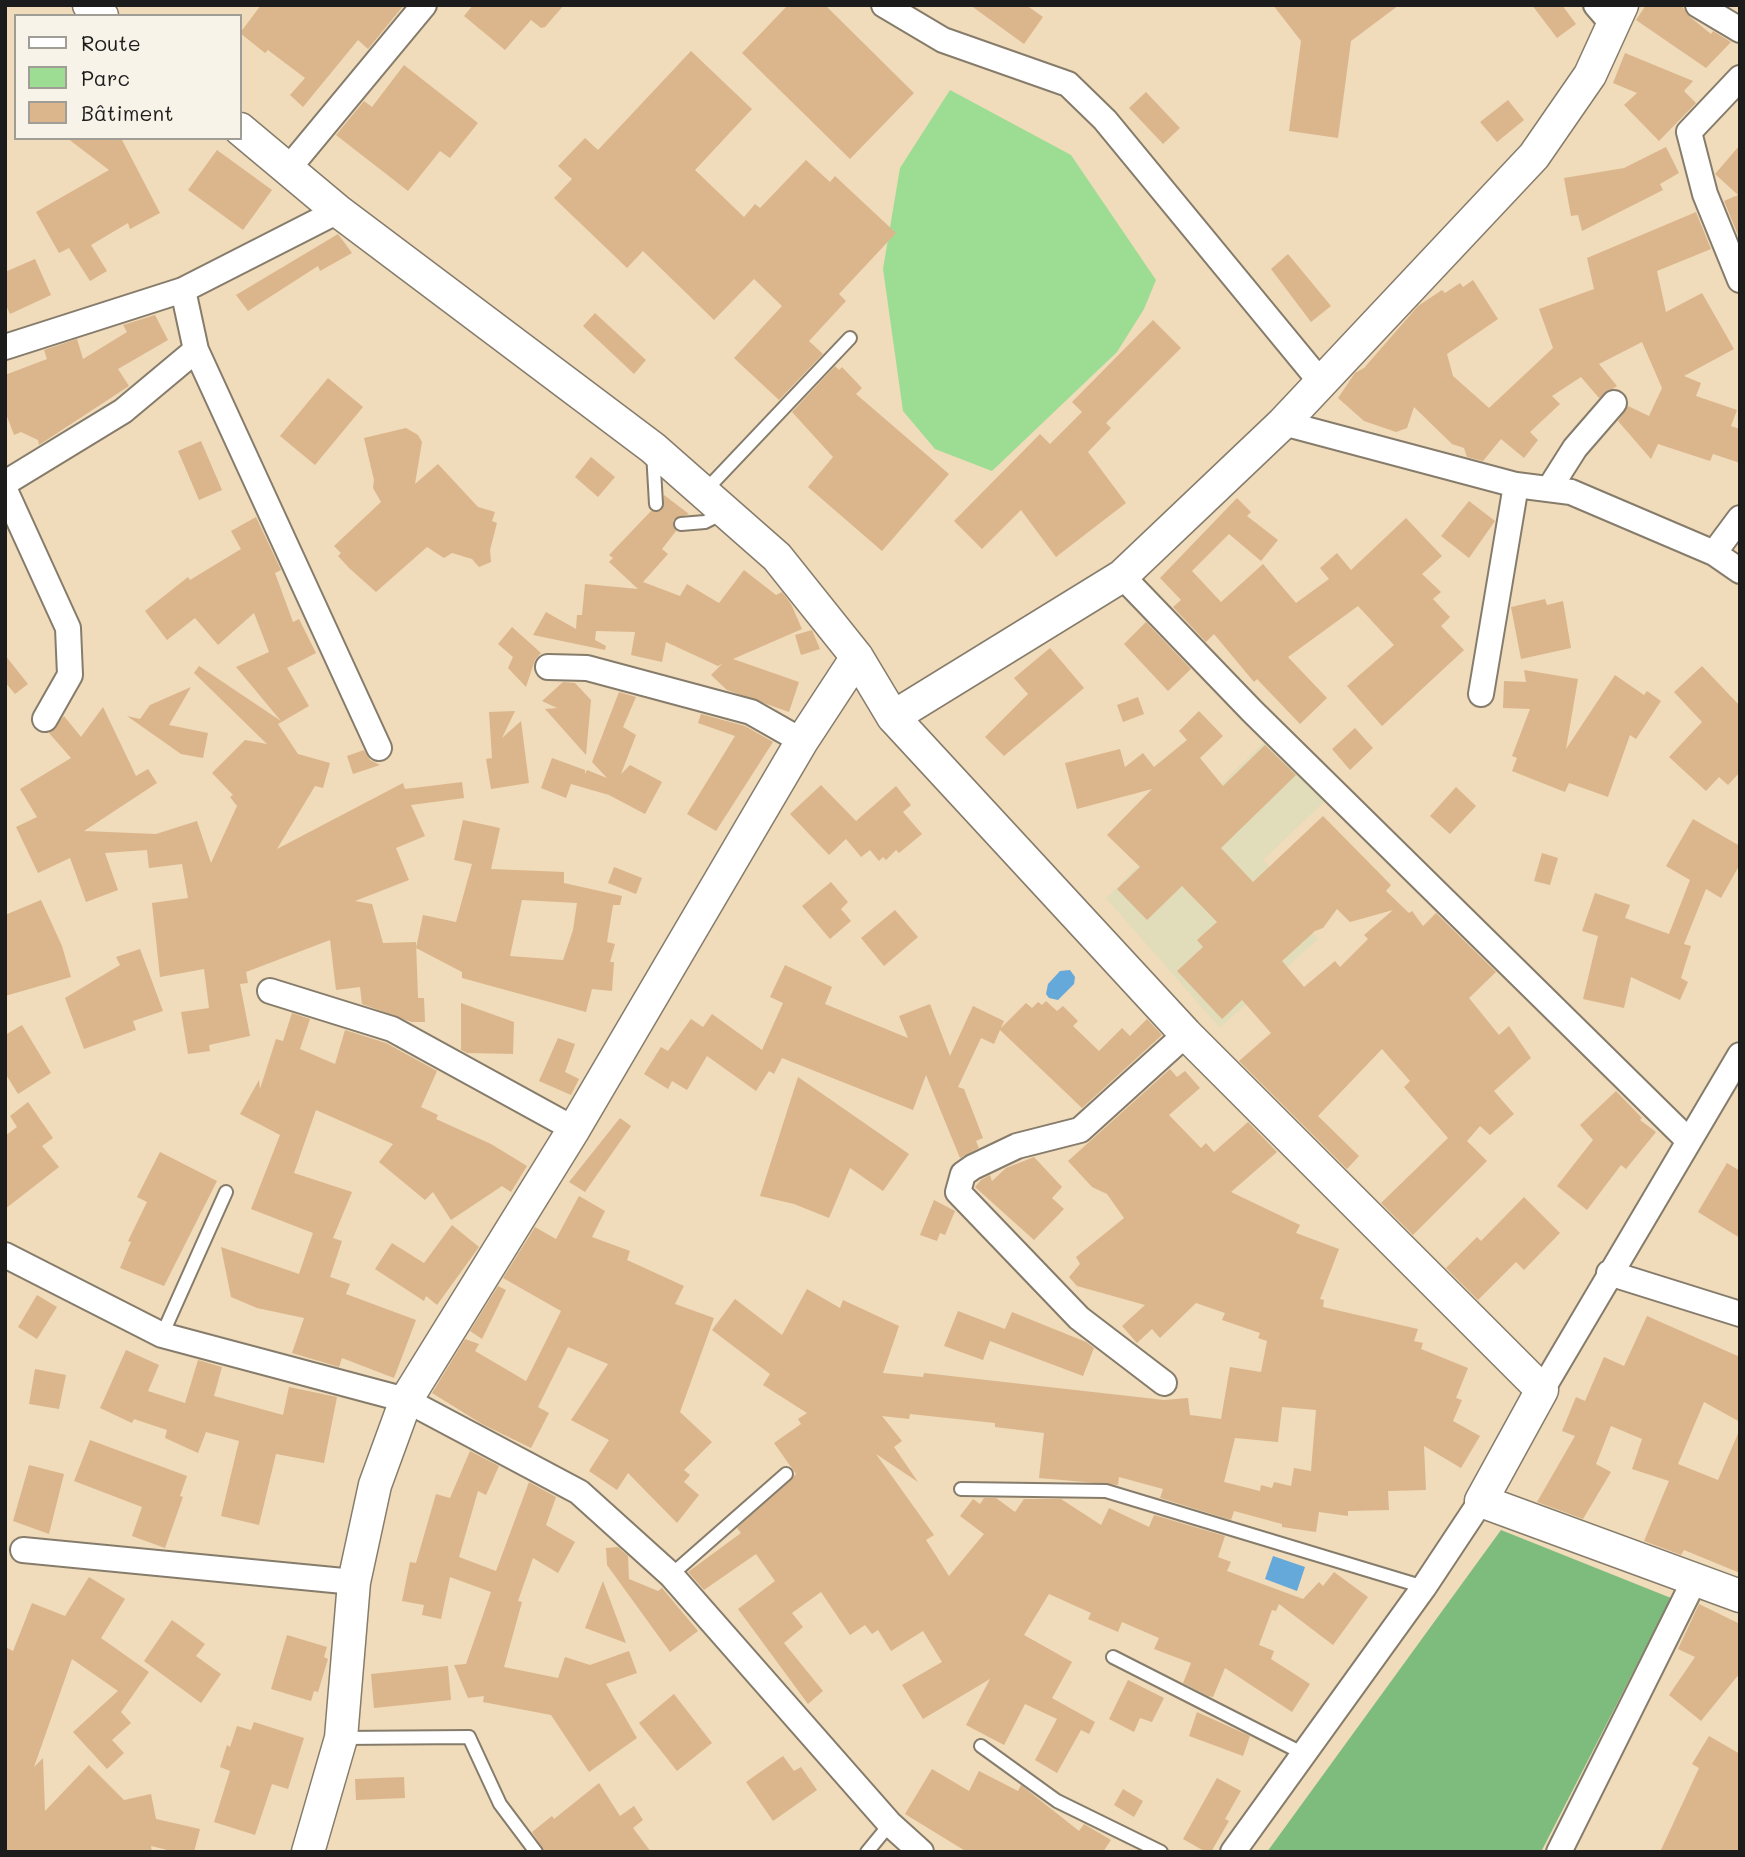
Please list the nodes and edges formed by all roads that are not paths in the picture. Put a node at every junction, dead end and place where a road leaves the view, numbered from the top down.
1 (424, 5) edge
2 (884, 5) edge
3 (1699, 5) edge
4 (1611, 12) edge
5 (1740, 30) edge
6 (1740, 78) edge
7 (242, 132) edge
8 (288, 169) junction
9 (338, 211) junction
10 (1740, 280) edge
11 (183, 290) junction
12 (850, 338) dead end
13 (5, 347) edge
14 (196, 350) junction
15 (1320, 381) junction
16 (1614, 403) dead end
17 (1283, 423) junction
18 (653, 448) junction
19 (5, 483) edge
20 (1516, 485) junction
21 (1549, 489) junction
22 (5, 490) edge
23 (715, 502) junction
24 (656, 504) dead end
25 (1740, 518) edge
26 (681, 524) dead end
27 (1714, 553) junction
28 (1740, 570) edge
29 (1122, 576) junction
30 (857, 657) junction
31 (548, 667) dead end
32 (1481, 694) dead end
33 (893, 718) junction
34 (46, 719) dead end
35 (802, 741) junction
36 (379, 748) dead end
37 (270, 991) dead end
38 (1186, 1034) junction
39 (1740, 1055) edge
40 (574, 1129) junction
41 (1688, 1140) junction
42 (226, 1192) dead end
43 (5, 1255) edge
44 (1609, 1273) junction
45 (1740, 1314) edge
46 (162, 1335) junction
47 (1164, 1383) dead end
48 (1542, 1390) junction
49 (406, 1400) junction
50 (786, 1474) dead end
51 (961, 1489) dead end
52 (1481, 1501) junction
53 (23, 1550) dead end
54 (671, 1575) junction
55 (1695, 1579) junction
56 (354, 1582) junction
57 (1424, 1587) junction
58 (1740, 1596) edge
59 (1113, 1657) dead end
60 (341, 1738) junction
61 (981, 1746) dead end
62 (1304, 1754) junction
63 (890, 1824) junction
64 (308, 1852) edge
65 (536, 1852) edge
66 (867, 1852) edge
67 (921, 1852) edge
68 (1161, 1852) edge
69 (1233, 1852) edge
70 (1559, 1852) edge

1 - 8 street
2 - 15 street
3 - 5 street
4 - 15 street
6 - 10 street
7 - 8 street
8 - 9 street
9 - 11 street
9 - 18 street
11 - 13 street
11 - 14 street
12 - 23 lane
14 - 19 street
14 - 36 street
15 - 17 street
16 - 21 street
17 - 20 street
17 - 29 street
18 - 23 street
18 - 24 lane
20 - 21 street
20 - 32 street
21 - 27 street
22 - 34 street
23 - 26 lane
23 - 30 street
25 - 27 street
27 - 28 street
29 - 33 street
29 - 41 street
30 - 33 street
30 - 35 street
31 - 35 street
33 - 38 street
35 - 40 street
37 - 40 street
38 - 47 street
38 - 48 street
39 - 41 street
40 - 49 street
41 - 44 street
42 - 46 lane
43 - 46 street
44 - 45 street
44 - 48 street
46 - 49 street
48 - 52 street
49 - 54 street
49 - 56 street
50 - 54 lane
51 - 57 lane
52 - 55 street
52 - 57 street
53 - 56 street
54 - 63 street
55 - 58 street
55 - 70 street
56 - 60 street
57 - 62 street
59 - 62 lane
60 - 64 street
60 - 65 lane
61 - 68 lane
62 - 69 street
63 - 66 lane
63 - 67 street

